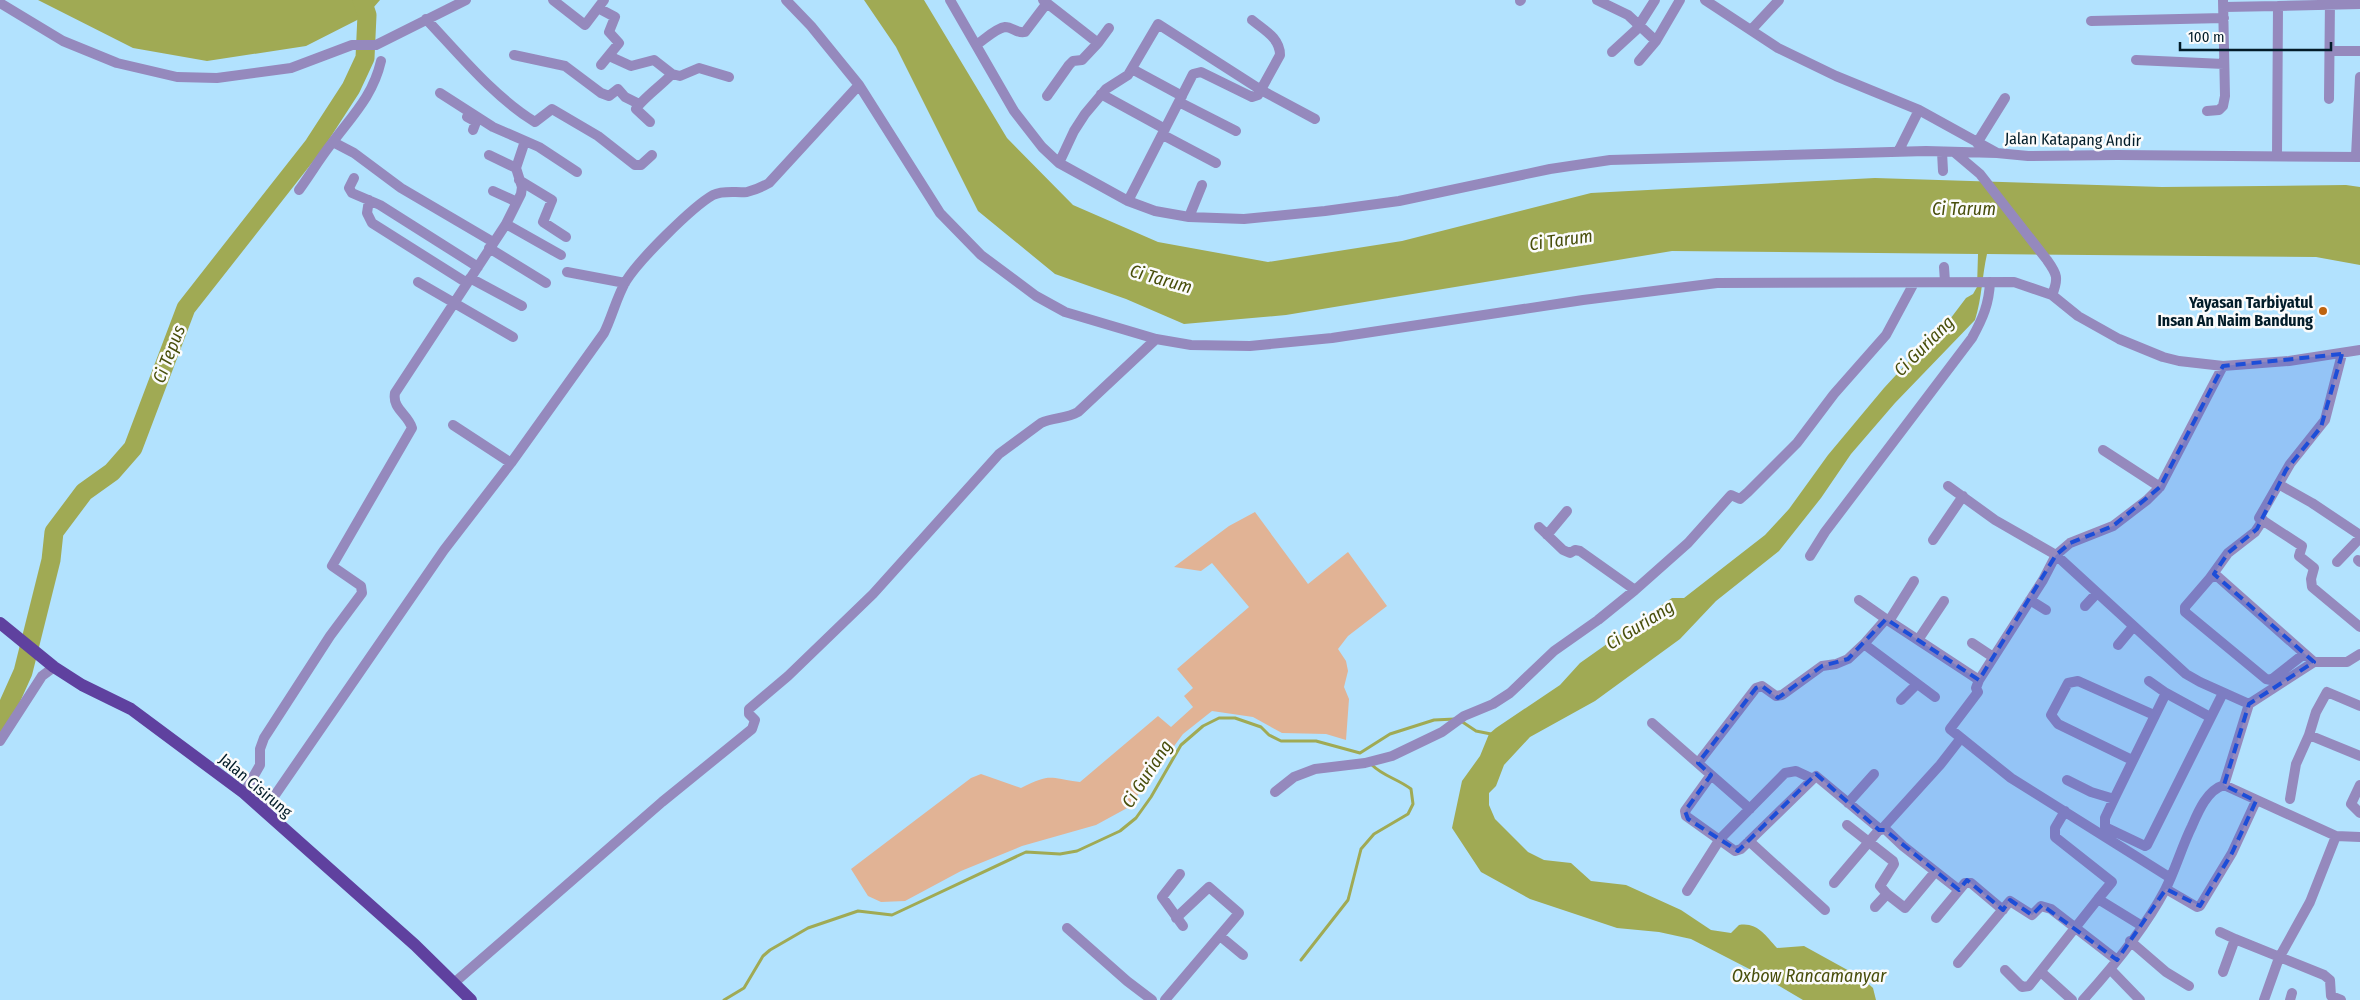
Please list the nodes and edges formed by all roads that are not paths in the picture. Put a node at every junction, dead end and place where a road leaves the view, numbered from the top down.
1 (466, 0) edge
2 (554, 0) edge
3 (786, 0) edge
4 (950, 0) edge
5 (1597, 0) edge
6 (1655, 0) edge
7 (1680, 0) edge
8 (1704, 0) edge
9 (1779, 0) edge
10 (1045, 1) edge
11 (0, 3) edge
12 (2330, 3) edge
13 (601, 4) edge
14 (2360, 4) edge
15 (2278, 6) junction
16 (2224, 8) edge
17 (426, 19) junction
18 (1252, 20) dead end
19 (2092, 21) dead end
20 (1640, 24) junction
21 (1109, 28) dead end
22 (1753, 30) junction
23 (1656, 41) junction
24 (1098, 43) junction
25 (976, 45) junction
26 (2360, 50) edge
27 (2330, 51) junction
28 (1612, 52) dead end
29 (514, 55) dead end
30 (609, 56) junction
31 (2136, 60) dead end
32 (381, 61) dead end
33 (1639, 61) dead end
34 (601, 64) dead end
35 (2224, 64) junction
36 (1132, 69) junction
37 (672, 74) junction
38 (729, 77) dead end
39 (2360, 77) edge
40 (859, 85) junction
41 (1261, 90) junction
42 (440, 93) dead end
43 (1101, 94) junction
44 (1047, 96) dead end
45 (2005, 98) dead end
46 (1180, 99) junction
47 (2329, 99) dead end
48 (639, 104) junction
49 (467, 110) junction
50 (1919, 110) junction
51 (2207, 111) dead end
52 (1315, 119) dead end
53 (650, 122) dead end
54 (473, 130) dead end
55 (1236, 131) dead end
56 (1164, 132) junction
57 (525, 141) junction
58 (332, 142) junction
59 (1977, 143) junction
60 (1898, 152) junction
61 (1942, 152) junction
62 (1954, 152) junction
63 (1992, 153) junction
64 (489, 155) dead end
65 (652, 155) dead end
66 (2277, 155) junction
67 (2358, 156) edge
68 (1059, 163) junction
69 (1216, 163) dead end
70 (1970, 163) junction
71 (516, 168) junction
72 (1943, 171) dead end
73 (577, 172) dead end
74 (354, 178) dead end
75 (519, 180) junction
76 (1202, 185) dead end
77 (298, 190) dead end
78 (492, 191) dead end
79 (369, 200) junction
80 (1128, 201) junction
81 (517, 202) junction
82 (1189, 217) junction
83 (506, 224) junction
84 (566, 237) dead end
85 (491, 245) junction
86 (561, 255) dead end
87 (478, 267) junction
88 (1944, 267) dead end
89 (567, 272) dead end
90 (469, 280) junction
91 (418, 282) dead end
92 (1944, 282) junction
93 (1983, 282) junction
94 (546, 283) dead end
95 (625, 283) junction
96 (1914, 283) junction
97 (2052, 295) junction
98 (454, 302) junction
99 (522, 306) dead end
100 (513, 337) dead end
101 (1156, 339) junction
102 (2360, 350) edge
103 (2342, 354) junction
104 (2223, 366) junction
105 (452, 425) dead end
106 (2103, 450) dead end
107 (510, 464) junction
108 (2280, 485) junction
109 (1948, 486) dead end
110 (2160, 487) junction
111 (1963, 496) junction
112 (1567, 511) dead end
113 (2263, 520) junction
114 (1538, 527) dead end
115 (1547, 535) junction
116 (2360, 537) edge
117 (1933, 540) dead end
118 (2056, 555) junction
119 (1810, 556) dead end
120 (2337, 562) dead end
121 (2210, 578) junction
122 (1914, 581) dead end
123 (1635, 590) junction
124 (2097, 593) junction
125 (1859, 600) dead end
126 (2030, 600) junction
127 (1944, 601) dead end
128 (2085, 606) dead end
129 (2046, 610) dead end
130 (1888, 620) junction
131 (0, 623) edge
132 (2133, 627) junction
133 (2360, 627) edge
134 (1918, 640) junction
135 (1864, 644) junction
136 (1972, 644) dead end
137 (2118, 645) dead end
138 (2304, 654) junction
139 (2360, 654) edge
140 (1993, 657) junction
141 (2314, 662) junction
142 (54, 667) junction
143 (1979, 680) junction
144 (2149, 682) dead end
145 (1916, 685) junction
146 (2223, 693) junction
147 (2166, 694) junction
148 (1935, 697) dead end
149 (1902, 700) dead end
150 (2249, 704) junction
151 (2360, 706) edge
152 (2154, 715) junction
153 (2210, 717) junction
154 (1652, 724) dead end
155 (2309, 735) junction
156 (1961, 738) junction
157 (0, 741) edge
158 (2360, 756) edge
159 (2132, 760) junction
160 (1698, 763) junction
161 (1874, 774) dead end
162 (1711, 775) junction
163 (1812, 778) junction
164 (2067, 780) dead end
165 (2224, 785) junction
166 (2360, 785) edge
167 (1275, 792) dead end
168 (244, 793) junction
169 (2114, 799) junction
170 (2290, 799) dead end
171 (2256, 801) junction
172 (1848, 803) junction
173 (1750, 809) junction
174 (264, 811) junction
175 (2065, 811) junction
176 (2360, 813) edge
177 (1847, 825) dead end
178 (1881, 829) junction
179 (2336, 836) junction
180 (2360, 837) edge
181 (1720, 839) junction
182 (1749, 842) junction
183 (1870, 842) junction
184 (1935, 872) junction
185 (1180, 874) dead end
186 (2170, 877) junction
187 (1834, 883) dead end
188 (2166, 889) junction
189 (1959, 890) junction
190 (1687, 891) dead end
191 (1887, 894) junction
192 (2098, 900) junction
193 (1875, 907) dead end
194 (1826, 910) dead end
195 (2003, 910) junction
196 (1176, 918) junction
197 (1936, 918) dead end
198 (1183, 926) dead end
199 (2142, 926) junction
200 (1067, 928) dead end
201 (2076, 928) junction
202 (2220, 932) dead end
203 (1220, 936) junction
204 (2235, 939) junction
205 (2130, 941) junction
206 (1243, 955) dead end
207 (2279, 958) junction
208 (2117, 960) junction
209 (1958, 964) dead end
210 (2110, 969) junction
211 (2005, 970) dead end
212 (2041, 972) junction
213 (2223, 972) dead end
214 (454, 983) junction
215 (2189, 986) dead end
216 (471, 1000) edge
217 (1152, 1000) edge
218 (1166, 1000) edge
219 (2072, 1000) edge
220 (2083, 1000) edge
221 (2140, 1000) edge
222 (2264, 1000) edge
223 (2341, 1000) edge

1 - 17 street
2 - 13 street
3 - 40 street
4 - 25 street
5 - 20 street
6 - 20 street
7 - 23 street
8 - 22 street, Jalan Katapang Andir
9 - 22 street
10 - 24 street
10 - 25 street
11 - 17 street
12 - 14 street
12 - 15 street
12 - 27 street
13 - 30 street
15 - 16 street
15 - 66 street
16 - 19 street
16 - 35 street
17 - 65 street
18 - 41 street
20 - 23 street
20 - 28 street
21 - 24 street
22 - 50 street, Jalan Katapang Andir
23 - 33 street
24 - 44 street
25 - 68 street
26 - 27 street
27 - 47 street
29 - 48 street
30 - 34 street
30 - 37 street
31 - 35 street
32 - 58 street
35 - 51 street
36 - 41 street
36 - 43 street
36 - 46 street
37 - 38 street
37 - 48 street
39 - 67 street
40 - 95 street
40 - 101 street
41 - 46 street
41 - 52 street
42 - 49 street
43 - 56 street
43 - 68 street
45 - 59 street
46 - 55 street
46 - 56 street
48 - 53 street
49 - 54 street
49 - 57 street
50 - 59 street, Jalan Katapang Andir
50 - 60 street
56 - 69 street
56 - 80 street
57 - 71 street
57 - 73 street
58 - 77 street
58 - 85 street
59 - 63 street, Jalan Katapang Andir
60 - 61 street
60 - 82 street
61 - 62 street
61 - 72 street
62 - 63 street
62 - 70 street
63 - 66 street, Jalan Katapang Andir
63 - 70 street
64 - 71 street
66 - 67 street, Jalan Katapang Andir
68 - 80 street
70 - 97 street
71 - 75 street
74 - 79 street
75 - 81 street
75 - 84 street
76 - 82 street
78 - 81 street
79 - 87 street
79 - 90 street
80 - 82 street
81 - 83 street
83 - 85 street
83 - 86 street
85 - 87 street
85 - 94 street
87 - 90 street
88 - 92 street
89 - 95 street
90 - 98 street
90 - 99 street
91 - 98 street
92 - 93 street
92 - 96 street
93 - 97 street
93 - 119 street
95 - 107 street
96 - 101 street
96 - 123 street
97 - 104 street
98 - 100 street
98 - 168 street
101 - 214 street
102 - 103 street
103 - 104 street
103 - 108 street
104 - 110 street
105 - 107 street
106 - 110 street
107 - 174 street
108 - 113 street
108 - 116 street
109 - 111 street
110 - 118 street
111 - 117 street
111 - 118 street
112 - 115 street
113 - 121 street
113 - 133 street
114 - 115 street
115 - 123 street
116 - 120 street
118 - 124 street
118 - 126 street
121 - 138 street
121 - 138 street
122 - 130 street
123 - 167 street
124 - 128 street
124 - 132 street
125 - 130 street
126 - 129 street
126 - 140 street
127 - 134 street
130 - 134 street
130 - 135 street
131 - 142 main road, Jalan Cisirung
132 - 137 street
132 - 146 street
134 - 143 street
135 - 145 street
135 - 160 street
136 - 140 street
138 - 141 street
139 - 141 street
140 - 143 street
141 - 150 street
142 - 157 street
142 - 168 main road, Jalan Cisirung
143 - 156 street
144 - 147 street
145 - 148 street
145 - 149 street
146 - 150 street
146 - 153 street
147 - 152 street
147 - 153 street
150 - 165 street
151 - 155 street
152 - 159 street
152 - 159 street
153 - 169 street
154 - 160 street
155 - 158 street
155 - 170 street
156 - 175 street
156 - 178 street
159 - 169 street
160 - 162 street
161 - 172 street
162 - 173 street
162 - 181 street
163 - 172 street
163 - 173 street
163 - 182 street
164 - 169 street
165 - 171 street
165 - 186 street
166 - 176 street
168 - 174 main road, Jalan Cisirung
171 - 179 street
171 - 188 street
172 - 178 street
173 - 181 street
174 - 214 main road, Jalan Cisirung
175 - 186 street
175 - 192 street
177 - 183 street
178 - 183 street
178 - 184 street
179 - 180 street
179 - 207 street
181 - 182 street
181 - 190 street
182 - 194 street
183 - 187 street
183 - 191 street
184 - 189 street
184 - 191 street
185 - 196 street
186 - 188 street
188 - 199 street
189 - 195 street
189 - 197 street
191 - 193 street
192 - 199 street
192 - 201 street
195 - 201 street
195 - 209 street
196 - 198 street
196 - 203 street
199 - 205 street
200 - 217 street
201 - 208 street
201 - 212 street
202 - 204 street
203 - 206 street
203 - 218 street
204 - 207 street
204 - 213 street
205 - 208 street
205 - 215 street
207 - 222 street
207 - 223 street
208 - 210 street
210 - 220 street
210 - 221 street
211 - 212 street
212 - 219 street
214 - 216 main road, Jalan Cisirung

